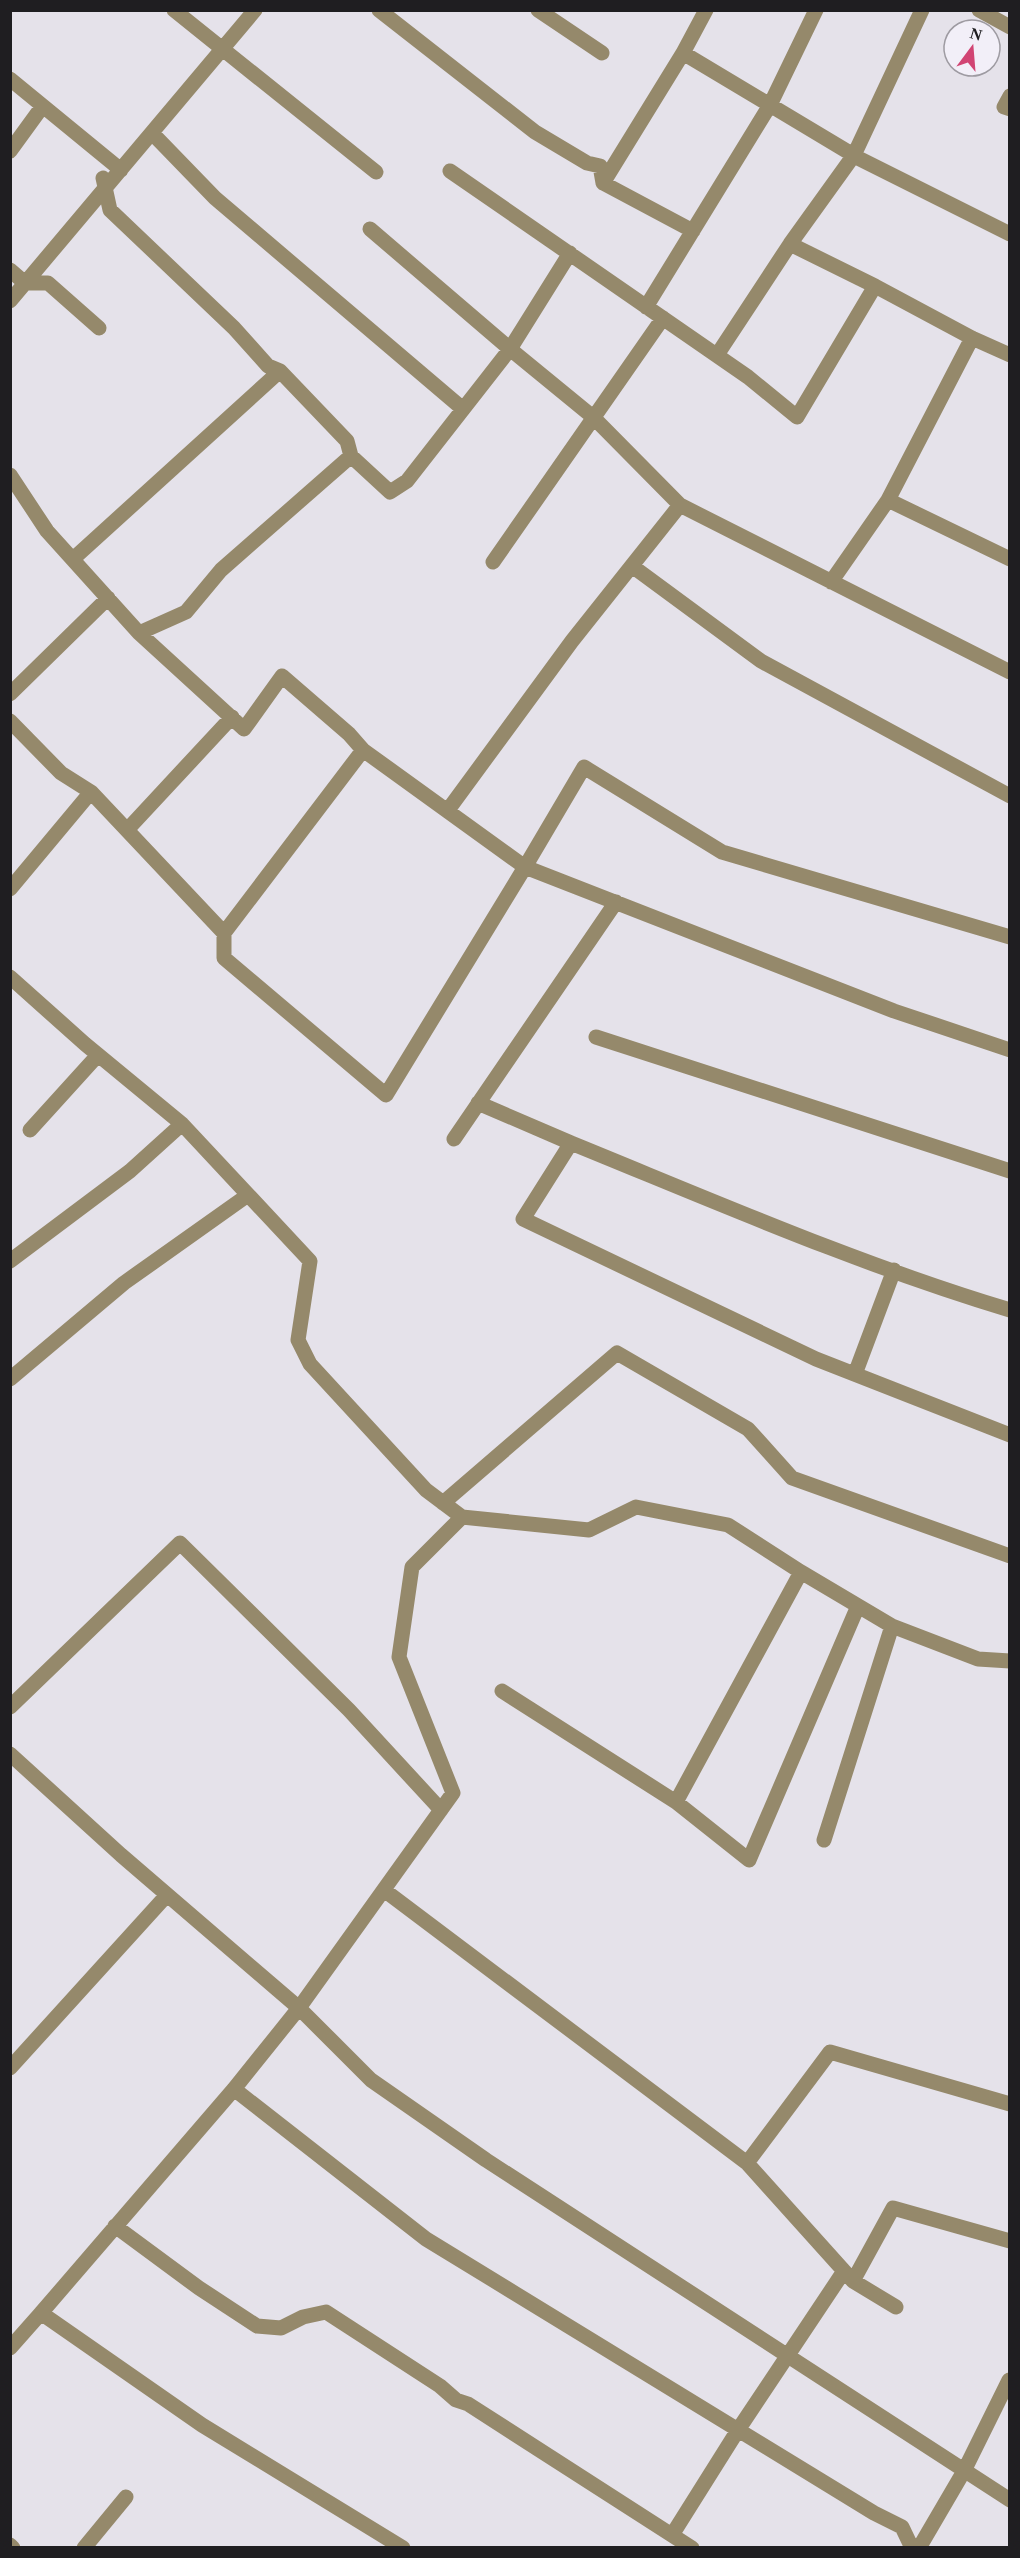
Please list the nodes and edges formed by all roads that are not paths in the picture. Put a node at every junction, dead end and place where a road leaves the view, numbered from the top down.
1 (174, 10) edge
2 (255, 10) edge
3 (379, 10) edge
4 (538, 10) edge
5 (706, 10) edge
6 (816, 10) edge
7 (922, 10) edge
8 (979, 10) edge
9 (1010, 27) edge
10 (222, 50) junction
11 (602, 53) dead end
12 (683, 53) junction
13 (10, 80) edge
14 (1010, 96) edge
15 (770, 105) junction
16 (42, 107) junction
17 (1010, 109) edge
18 (152, 133) junction
19 (10, 151) edge
20 (854, 155) junction
21 (121, 170) junction
22 (450, 171) dead end
23 (376, 172) dead end
24 (104, 183) junction
25 (603, 183) junction
26 (370, 228) dead end
27 (693, 231) junction
28 (1010, 234) edge
29 (790, 244) junction
30 (570, 253) junction
31 (10, 270) edge
32 (25, 283) junction
33 (876, 286) junction
34 (10, 301) edge
35 (646, 307) junction
36 (663, 318) junction
37 (99, 328) dead end
38 (972, 338) junction
39 (510, 349) junction
40 (717, 355) junction
41 (1010, 355) edge
42 (280, 371) junction
43 (463, 409) junction
44 (593, 417) junction
45 (351, 456) junction
46 (10, 475) edge
47 (888, 500) junction
48 (680, 505) junction
49 (73, 559) junction
50 (1010, 559) edge
51 (493, 562) dead end
52 (632, 566) junction
53 (831, 582) junction
54 (108, 598) junction
55 (140, 633) junction
56 (1010, 672) edge
57 (10, 694) edge
58 (232, 717) junction
59 (10, 721) edge
60 (363, 750) junction
61 (91, 792) junction
62 (1010, 796) edge
63 (448, 810) junction
64 (127, 830) junction
65 (525, 867) junction
66 (16, 871) edge
67 (10, 889) edge
68 (616, 902) junction
69 (224, 933) junction
70 (1010, 937) edge
71 (10, 977) edge
72 (597, 1036) dead end
73 (1010, 1050) edge
74 (98, 1055) junction
75 (478, 1103) junction
76 (182, 1124) junction
77 (30, 1130) dead end
78 (454, 1138) dead end
79 (571, 1143) junction
80 (1010, 1171) edge
81 (248, 1195) junction
82 (10, 1262) edge
83 (894, 1270) junction
84 (1010, 1310) edge
85 (855, 1374) junction
86 (10, 1379) edge
87 (1010, 1435) edge
88 (443, 1503) junction
89 (462, 1517) junction
90 (1010, 1556) edge
91 (801, 1572) junction
92 (858, 1605) junction
93 (892, 1626) junction
94 (1010, 1661) edge
95 (502, 1691) dead end
96 (10, 1707) edge
97 (10, 1754) edge
98 (676, 1803) junction
99 (441, 1810) junction
100 (824, 1840) dead end
101 (384, 1890) junction
102 (166, 1894) junction
103 (299, 2008) junction
104 (10, 2068) edge
105 (234, 2089) junction
106 (1010, 2104) edge
107 (747, 2163) junction
108 (115, 2226) junction
109 (1010, 2241) edge
110 (849, 2276) junction
111 (896, 2307) dead end
112 (41, 2313) junction
113 (10, 2348) edge
114 (788, 2355) junction
115 (1009, 2380) edge
116 (738, 2430) junction
117 (964, 2471) junction
118 (126, 2497) dead end
119 (1010, 2500) edge
120 (672, 2535) junction
121 (84, 2547) edge
122 (403, 2547) edge
123 (692, 2547) edge
124 (912, 2547) edge
125 (920, 2547) edge

1 - 10 street
2 - 10 street
3 - 25 street
4 - 11 street
5 - 12 street
6 - 15 street
7 - 20 street
8 - 9 street
10 - 18 street
10 - 23 street
12 - 15 street
12 - 25 street
13 - 16 street
14 - 17 street
15 - 20 street
15 - 27 street
16 - 19 street
16 - 21 street
18 - 21 street
18 - 43 street
20 - 28 street
20 - 29 street
21 - 24 street
22 - 30 street
24 - 32 street
24 - 42 street
25 - 27 street
26 - 39 street
27 - 35 street
29 - 33 street
29 - 40 street
30 - 35 street
30 - 39 street
31 - 32 street
32 - 34 street
32 - 37 street
33 - 38 street
33 - 40 street
35 - 36 street
36 - 40 street
36 - 44 street
38 - 41 street
38 - 47 street
39 - 43 street
39 - 44 street
42 - 45 street
42 - 49 street
43 - 45 street
44 - 48 street
44 - 51 street
45 - 55 street
46 - 49 street
47 - 50 street
47 - 53 street
48 - 52 street
48 - 53 street
49 - 54 street
52 - 62 street
52 - 63 street
53 - 56 street
54 - 55 street
54 - 57 street
55 - 58 street
58 - 60 street
58 - 64 street
59 - 61 street
60 - 63 street
60 - 69 street
61 - 64 street
61 - 66 street
63 - 65 street
64 - 69 street
65 - 68 street
65 - 69 street
65 - 70 street
66 - 67 street
68 - 73 street
68 - 75 street
71 - 74 street
72 - 80 street
74 - 76 street
74 - 77 street
75 - 78 street
75 - 79 street
76 - 81 street
76 - 82 street
79 - 83 street
79 - 85 street
81 - 86 street
81 - 88 street
83 - 84 street
83 - 85 street
85 - 87 street
88 - 89 street
88 - 90 street
89 - 91 street
89 - 99 street
91 - 92 street
91 - 98 street
92 - 93 street
92 - 98 street
93 - 94 street
93 - 100 street
95 - 98 street
96 - 99 street
97 - 102 street
99 - 101 street
101 - 103 street
101 - 107 street
102 - 103 street
102 - 104 street
103 - 105 street
103 - 114 street
105 - 108 street
105 - 116 street
106 - 107 street
107 - 110 street
108 - 112 street
108 - 120 street
109 - 110 street
110 - 111 street
110 - 114 street
112 - 113 street
112 - 122 street
114 - 116 street
114 - 117 street
115 - 117 street
116 - 120 street
116 - 124 street
117 - 119 street
117 - 125 street
118 - 121 street
120 - 123 street

